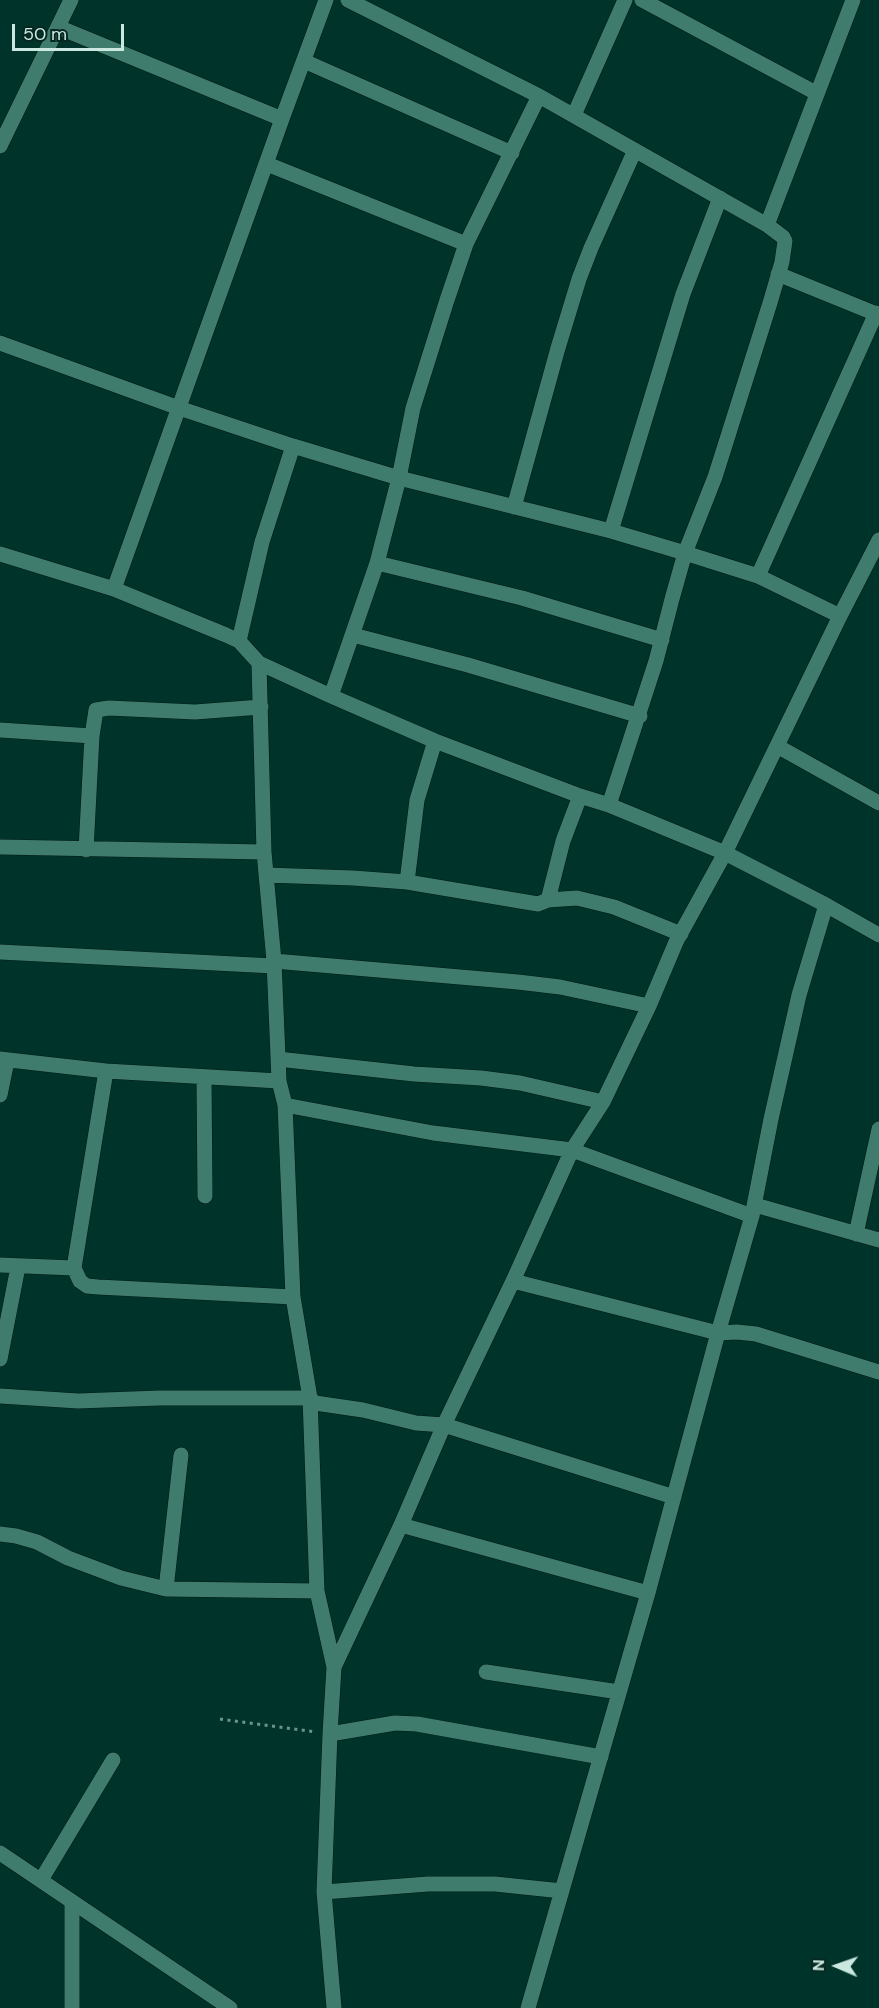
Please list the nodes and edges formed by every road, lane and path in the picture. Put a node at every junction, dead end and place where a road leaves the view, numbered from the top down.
1 (71, 0) edge
2 (326, 0) edge
3 (348, 0) edge
4 (625, 0) edge
5 (642, 0) edge
6 (853, 0) edge
7 (58, 27) junction
8 (304, 61) junction
9 (816, 93) junction
10 (539, 96) junction
11 (574, 116) junction
12 (282, 119) junction
13 (0, 146) edge
14 (635, 150) junction
15 (512, 153) junction
16 (267, 164) junction
17 (720, 198) junction
18 (767, 225) junction
19 (466, 244) junction
20 (778, 274) junction
21 (877, 314) edge
22 (0, 343) edge
23 (179, 408) junction
24 (293, 446) junction
25 (399, 478) junction
26 (514, 507) junction
27 (611, 531) junction
28 (879, 540) edge
29 (685, 553) junction
30 (0, 554) edge
31 (376, 563) junction
32 (758, 576) junction
33 (114, 589) junction
34 (840, 616) junction
35 (353, 635) junction
36 (662, 640) junction
37 (239, 641) junction
38 (259, 663) junction
39 (331, 696) junction
40 (261, 707) junction
41 (640, 717) junction
42 (0, 730) edge
43 (92, 736) junction
44 (435, 741) junction
45 (777, 746) junction
46 (580, 796) junction
47 (879, 804) edge
48 (609, 805) junction
49 (0, 847) edge
50 (86, 850) junction
51 (264, 852) junction
52 (725, 854) junction
53 (266, 875) junction
54 (407, 882) junction
55 (548, 900) junction
56 (826, 905) junction
57 (681, 934) junction
58 (879, 935) edge
59 (0, 952) edge
60 (274, 963) junction
61 (649, 1006) junction
62 (278, 1059) junction
63 (4, 1060) edge
64 (106, 1071) junction
65 (204, 1078) junction
66 (279, 1081) junction
67 (0, 1095) edge
68 (603, 1102) junction
69 (285, 1105) junction
70 (879, 1129) edge
71 (572, 1150) junction
72 (205, 1196) dead end
73 (753, 1211) junction
74 (855, 1234) junction
75 (879, 1240) edge
76 (0, 1265) edge
77 (18, 1267) junction
78 (74, 1268) junction
79 (513, 1281) junction
80 (293, 1297) junction
81 (718, 1332) junction
82 (0, 1359) edge
83 (879, 1372) edge
84 (0, 1396) edge
85 (310, 1398) junction
86 (444, 1425) junction
87 (181, 1455) dead end
88 (674, 1497) junction
89 (400, 1525) junction
90 (0, 1534) edge
91 (166, 1589) junction
92 (317, 1591) junction
93 (648, 1593) junction
94 (334, 1667) junction
95 (486, 1672) dead end
96 (620, 1692) junction
97 (220, 1719) dead end
98 (330, 1734) junction
99 (601, 1757) junction
100 (113, 1760) dead end
101 (0, 1853) edge
102 (41, 1880) junction
103 (562, 1891) junction
104 (324, 1892) junction
105 (72, 1902) junction
106 (72, 2008) edge
107 (230, 2008) edge
108 (334, 2008) edge
109 (528, 2008) edge

1 - 7 street
2 - 8 street
3 - 10 street
4 - 11 street
5 - 9 street
6 - 9 street
7 - 12 street
7 - 13 street
8 - 12 street
8 - 15 street
9 - 18 street
10 - 11 street
10 - 15 street
11 - 14 street
12 - 16 street
14 - 17 street
14 - 26 street
15 - 19 street
16 - 19 street
16 - 23 street
17 - 18 street
17 - 27 street
18 - 20 street
19 - 25 street
20 - 21 street
20 - 29 street
21 - 32 street
22 - 23 street
23 - 24 street
23 - 33 street
24 - 25 street
24 - 37 street
25 - 26 street
25 - 31 street
26 - 27 street
27 - 29 street
28 - 34 street
29 - 32 street
29 - 36 street
30 - 33 street
31 - 35 street
31 - 36 street
32 - 34 street
33 - 37 street
34 - 45 street
35 - 39 street
35 - 41 street
36 - 41 street
37 - 38 street
38 - 39 street
38 - 40 street
39 - 44 street
40 - 43 street
40 - 51 street
41 - 48 street
42 - 43 street
43 - 50 street
44 - 46 street
44 - 54 street
45 - 47 street
45 - 52 street
46 - 48 street
46 - 55 street
48 - 52 street
49 - 50 street
50 - 51 street
51 - 53 street
52 - 56 street
52 - 57 street
53 - 54 street
53 - 60 street
54 - 55 street
55 - 57 street
56 - 58 street
56 - 73 street
57 - 61 street
59 - 60 street
60 - 61 street
60 - 62 street
61 - 68 street
62 - 66 street
62 - 68 street
63 - 64 street
63 - 67 street
64 - 65 street
64 - 78 street
65 - 66 street
65 - 72 street
66 - 69 street
68 - 71 street
69 - 71 street
69 - 80 street
70 - 74 street
71 - 73 street
71 - 79 street
73 - 74 street
73 - 81 street
74 - 75 street
76 - 77 street
77 - 78 street
77 - 82 street
78 - 80 street
79 - 81 street
79 - 86 street
80 - 85 street
81 - 83 street
81 - 88 street
84 - 85 street
85 - 86 street
85 - 92 street
86 - 88 street
86 - 89 street
87 - 91 street
88 - 93 street
89 - 93 street
89 - 94 street
90 - 91 street
91 - 92 street
92 - 94 street
93 - 96 street
94 - 98 street
95 - 96 street
96 - 99 street
97 - 98 path
98 - 99 street
98 - 104 street
99 - 103 street
100 - 102 street
101 - 102 street
102 - 105 street
103 - 104 street
103 - 109 street
104 - 108 street
105 - 106 street
105 - 107 street

